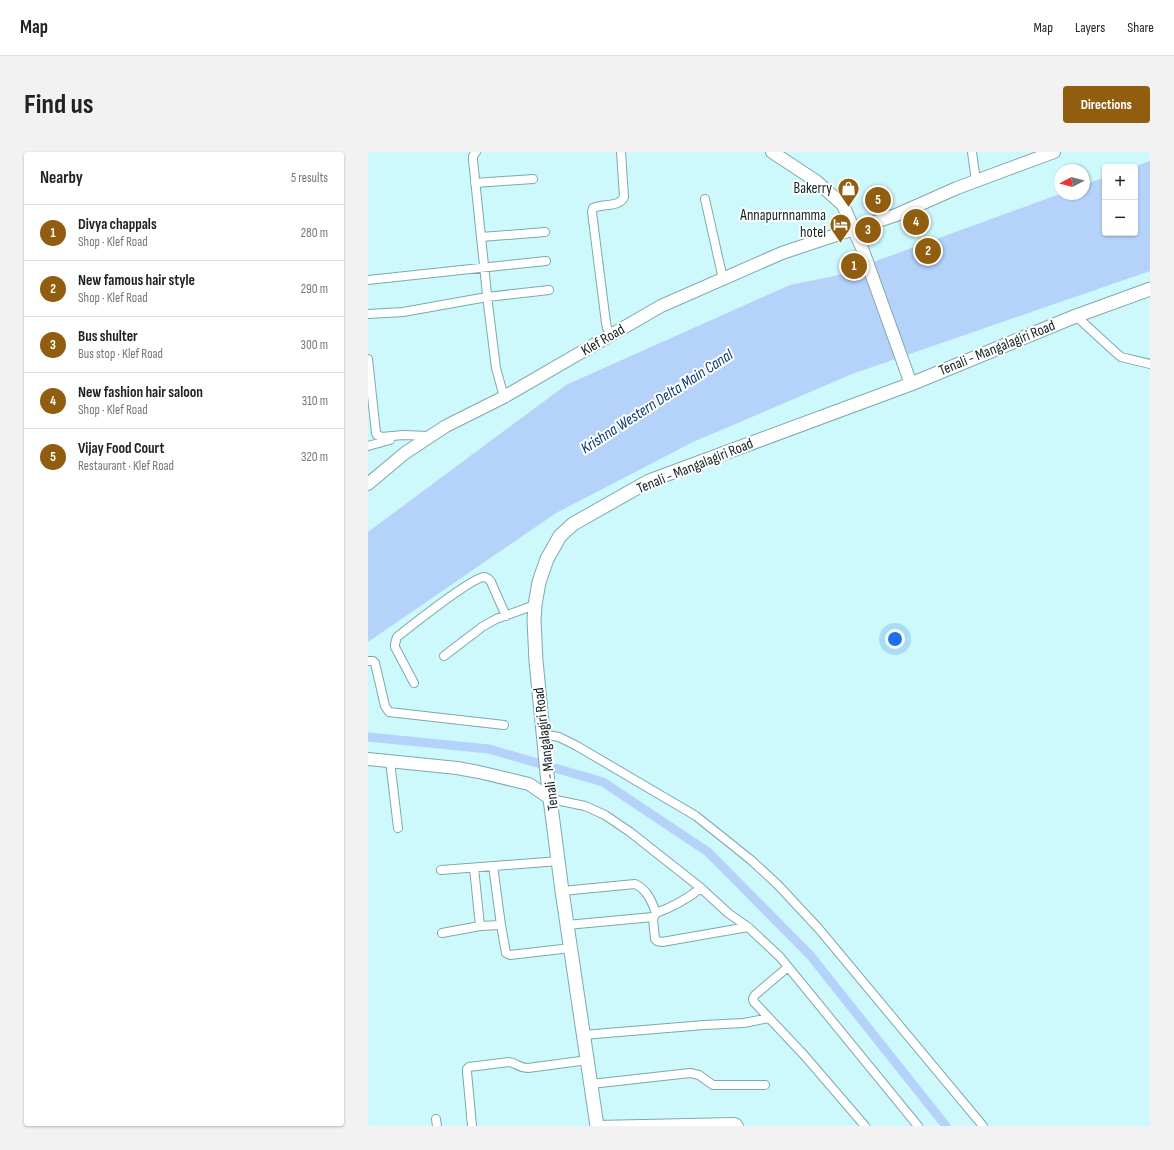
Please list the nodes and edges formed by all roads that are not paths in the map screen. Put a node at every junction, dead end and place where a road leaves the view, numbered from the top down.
1 (476, 152) edge
2 (622, 152) edge
3 (772, 152) edge
4 (972, 152) edge
5 (1054, 152) edge
6 (533, 179) dead end
7 (976, 181) junction
8 (475, 183) junction
9 (705, 199) dead end
10 (854, 229) junction
11 (545, 232) dead end
12 (481, 237) junction
13 (546, 261) dead end
14 (484, 267) junction
15 (723, 279) junction
16 (368, 280) edge
17 (1150, 289) edge
18 (549, 290) dead end
19 (487, 297) junction
20 (368, 314) edge
21 (1076, 316) junction
22 (612, 335) junction
23 (368, 359) edge
24 (1150, 364) edge
25 (912, 384) junction
26 (504, 397) junction
27 (407, 435) junction
28 (431, 436) junction
29 (368, 446) edge
30 (368, 484) edge
31 (535, 605) junction
32 (506, 616) junction
33 (444, 656) dead end
34 (368, 661) edge
35 (414, 683) dead end
36 (504, 725) dead end
37 (543, 736) junction
38 (368, 759) edge
39 (390, 761) junction
40 (551, 799) junction
41 (398, 828) dead end
42 (559, 861) junction
43 (494, 866) junction
44 (474, 868) junction
45 (441, 870) dead end
46 (701, 888) junction
47 (562, 890) junction
48 (655, 915) junction
49 (567, 924) junction
50 (501, 925) junction
51 (480, 926) junction
52 (748, 927) junction
53 (442, 933) dead end
54 (571, 948) junction
55 (788, 968) junction
56 (769, 1018) junction
57 (583, 1035) junction
58 (588, 1060) junction
59 (591, 1084) junction
60 (764, 1085) dead end
61 (597, 1125) edge
62 (915, 1125) edge
63 (472, 1126) edge
64 (739, 1126) edge
65 (865, 1126) edge
66 (983, 1126) edge

1 - 8 street
2 - 22 street
3 - 10 main road
4 - 7 street
5 - 7 main road, Klef Road
6 - 8 street
7 - 10 main road, Klef Road
8 - 12 street
9 - 15 street
10 - 15 main road, Klef Road
10 - 25 main road
11 - 12 street
12 - 14 street
13 - 14 street
14 - 16 street
14 - 19 street
15 - 22 main road, Klef Road
17 - 21 main road, Tenali - Mangalagiri Road
18 - 19 street
19 - 20 street
19 - 26 street
21 - 24 street
21 - 25 main road, Tenali - Mangalagiri Road
22 - 26 main road, Klef Road
23 - 27 street
25 - 31 main road, Tenali - Mangalagiri Road
26 - 28 main road, Klef Road
27 - 28 street
27 - 29 street
28 - 30 main road, Klef Road
31 - 32 street
31 - 37 main road, Tenali - Mangalagiri Road
32 - 33 street
32 - 35 street
34 - 36 street
37 - 40 main road, Tenali - Mangalagiri Road
37 - 66 street
38 - 39 main road
39 - 40 main road
39 - 41 street
40 - 42 main road, Tenali - Mangalagiri Road
40 - 46 street
42 - 43 street
42 - 47 main road, Tenali - Mangalagiri Road
43 - 44 street
43 - 50 street
44 - 45 street
44 - 51 street
46 - 48 street
46 - 52 street
47 - 48 street
47 - 49 main road, Tenali - Mangalagiri Road
48 - 49 street
48 - 52 street
49 - 54 main road, Tenali - Mangalagiri Road
50 - 51 street
50 - 54 street
51 - 53 street
52 - 55 street
54 - 57 main road, Tenali - Mangalagiri Road
55 - 56 street
55 - 62 street
56 - 57 street
56 - 65 street
57 - 58 main road, Tenali - Mangalagiri Road
58 - 59 main road, Tenali - Mangalagiri Road
58 - 63 street
59 - 60 street
59 - 61 main road, Tenali - Mangalagiri Road
61 - 64 street

